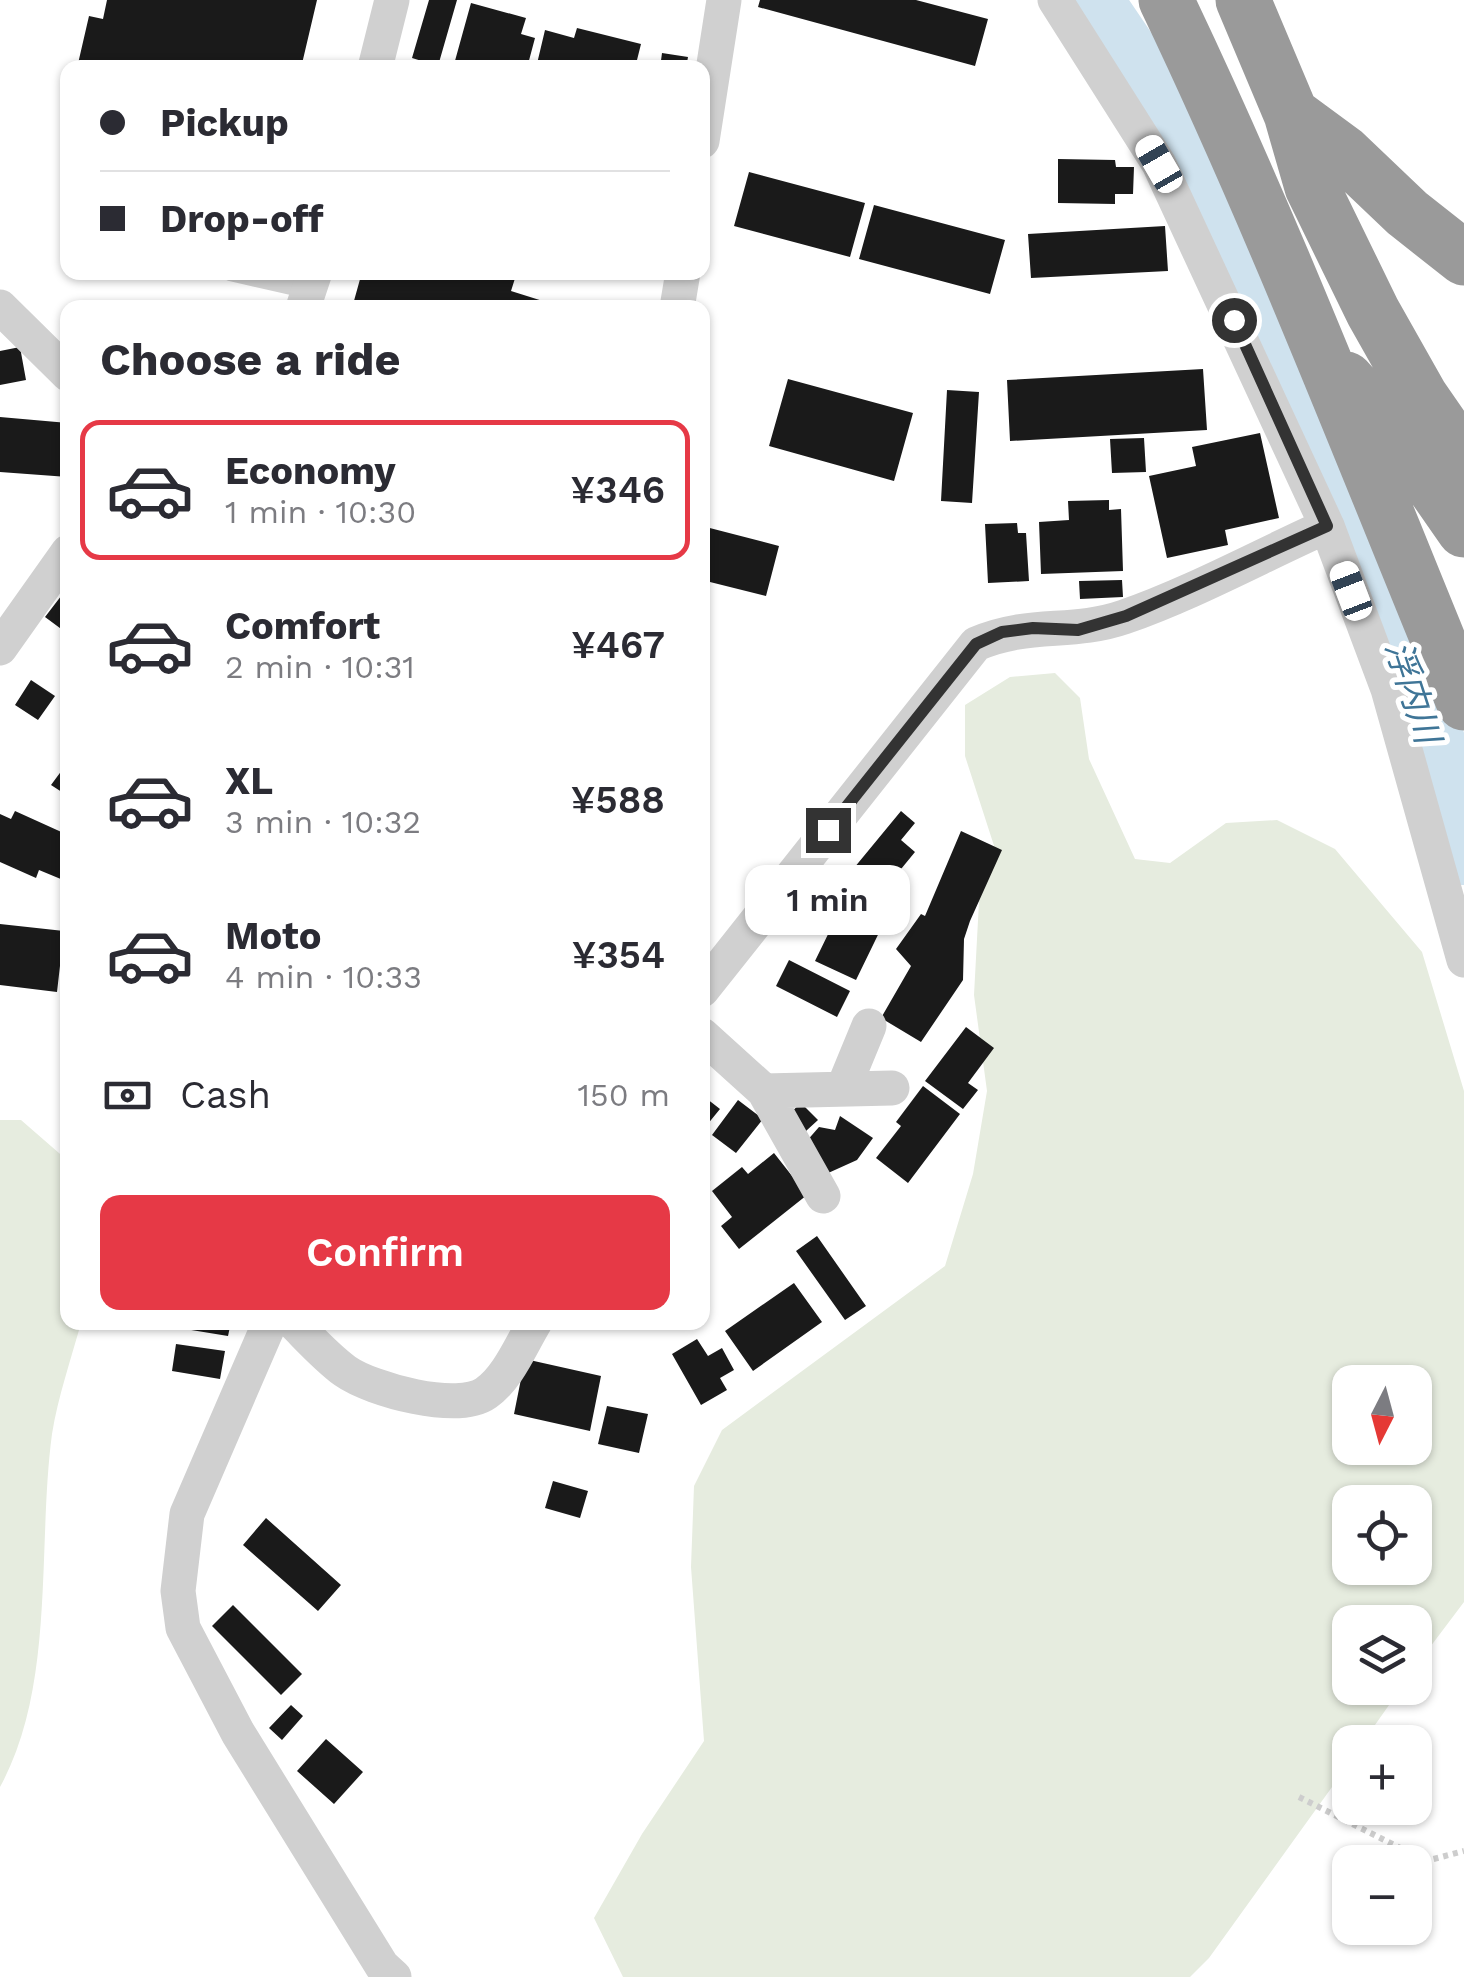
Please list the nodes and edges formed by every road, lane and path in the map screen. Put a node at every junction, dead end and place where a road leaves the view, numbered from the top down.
1 (392, 0) edge
2 (724, 0) edge
3 (1056, 0) edge
4 (1166, 0) edge
5 (1243, 0) edge
6 (376, 60) edge
7 (710, 90) edge
8 (1291, 114) junction
9 (1464, 258) edge
10 (265, 280) edge
11 (309, 290) edge
12 (0, 307) edge
13 (1326, 358) junction
14 (60, 366) edge
15 (1464, 459) edge
16 (1327, 526) junction
17 (1464, 530) edge
18 (60, 559) edge
19 (15, 597) edge
20 (0, 648) edge
21 (1464, 703) edge
22 (1464, 960) edge
23 (710, 980) edge
24 (869, 1026) dead end
25 (710, 1042) edge
26 (843, 1088) junction
27 (892, 1088) dead end
28 (764, 1090) junction
29 (824, 1196) dead end
30 (267, 1330) edge
31 (302, 1330) edge
32 (530, 1330) edge
33 (1299, 1797) dead end
34 (1464, 1851) edge
35 (394, 1977) edge

1 - 6 street
2 - 7 street
3 - 16 street
4 - 13 highway
5 - 8 highway
8 - 9 highway
8 - 15 highway
10 - 11 lane
12 - 14 street
13 - 17 highway
13 - 21 highway
16 - 22 street
16 - 23 street
18 - 19 street
19 - 20 street
24 - 26 street
25 - 28 street
26 - 27 street
26 - 28 street
28 - 29 street
30 - 35 street
31 - 32 street
33 - 34 path

